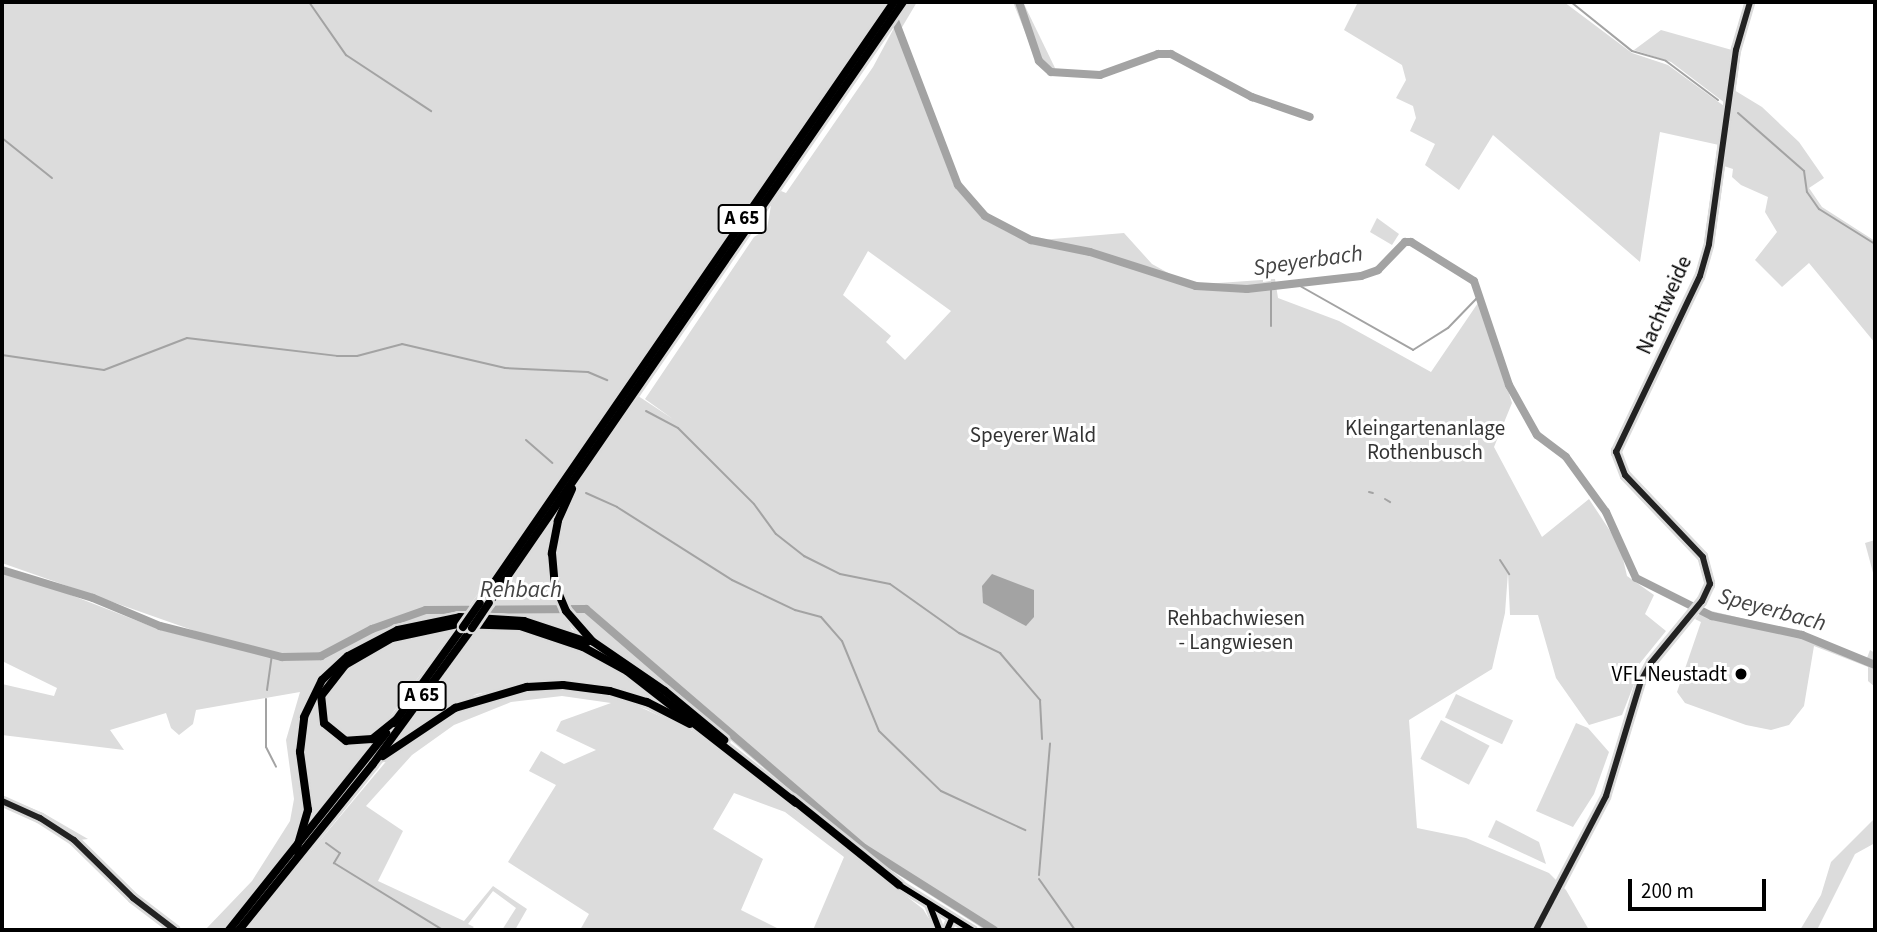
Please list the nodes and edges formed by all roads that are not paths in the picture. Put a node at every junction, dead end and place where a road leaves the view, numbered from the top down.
1 (903, 2) edge
2 (1750, 2) edge
3 (895, 6) edge
4 (593, 444) junction
5 (584, 464) junction
6 (484, 603) junction
7 (467, 627) junction
8 (605, 650) junction
9 (397, 719) junction
10 (714, 738) junction
11 (373, 765) junction
12 (2, 801) edge
13 (796, 803) junction
14 (296, 850) junction
15 (899, 885) joint
16 (929, 905) junction
17 (952, 919) junction
18 (175, 930) edge
19 (229, 930) edge
20 (239, 930) edge
21 (939, 930) edge
22 (947, 930) edge
23 (972, 930) edge
24 (1536, 930) edge

1 - 3 highway, A 65
2 - 24 street, Nachtweide
3 - 4 highway, A 65
4 - 5 highway, A 65
4 - 6 highway, A 65
5 - 6 highway, A 65
5 - 8 highway
6 - 7 highway, A 65, bridge
7 - 9 highway, A 65
7 - 11 highway, A 65
8 - 13 highway
8 - 14 highway
9 - 10 highway
9 - 14 highway, A 65
10 - 11 highway
10 - 13 highway
11 - 20 highway, A 65
12 - 18 street
13 - 15 highway
14 - 19 highway, A 65
15 - 16 main road
16 - 17 main road
16 - 21 main road
17 - 21 main road
17 - 22 main road
17 - 23 main road

